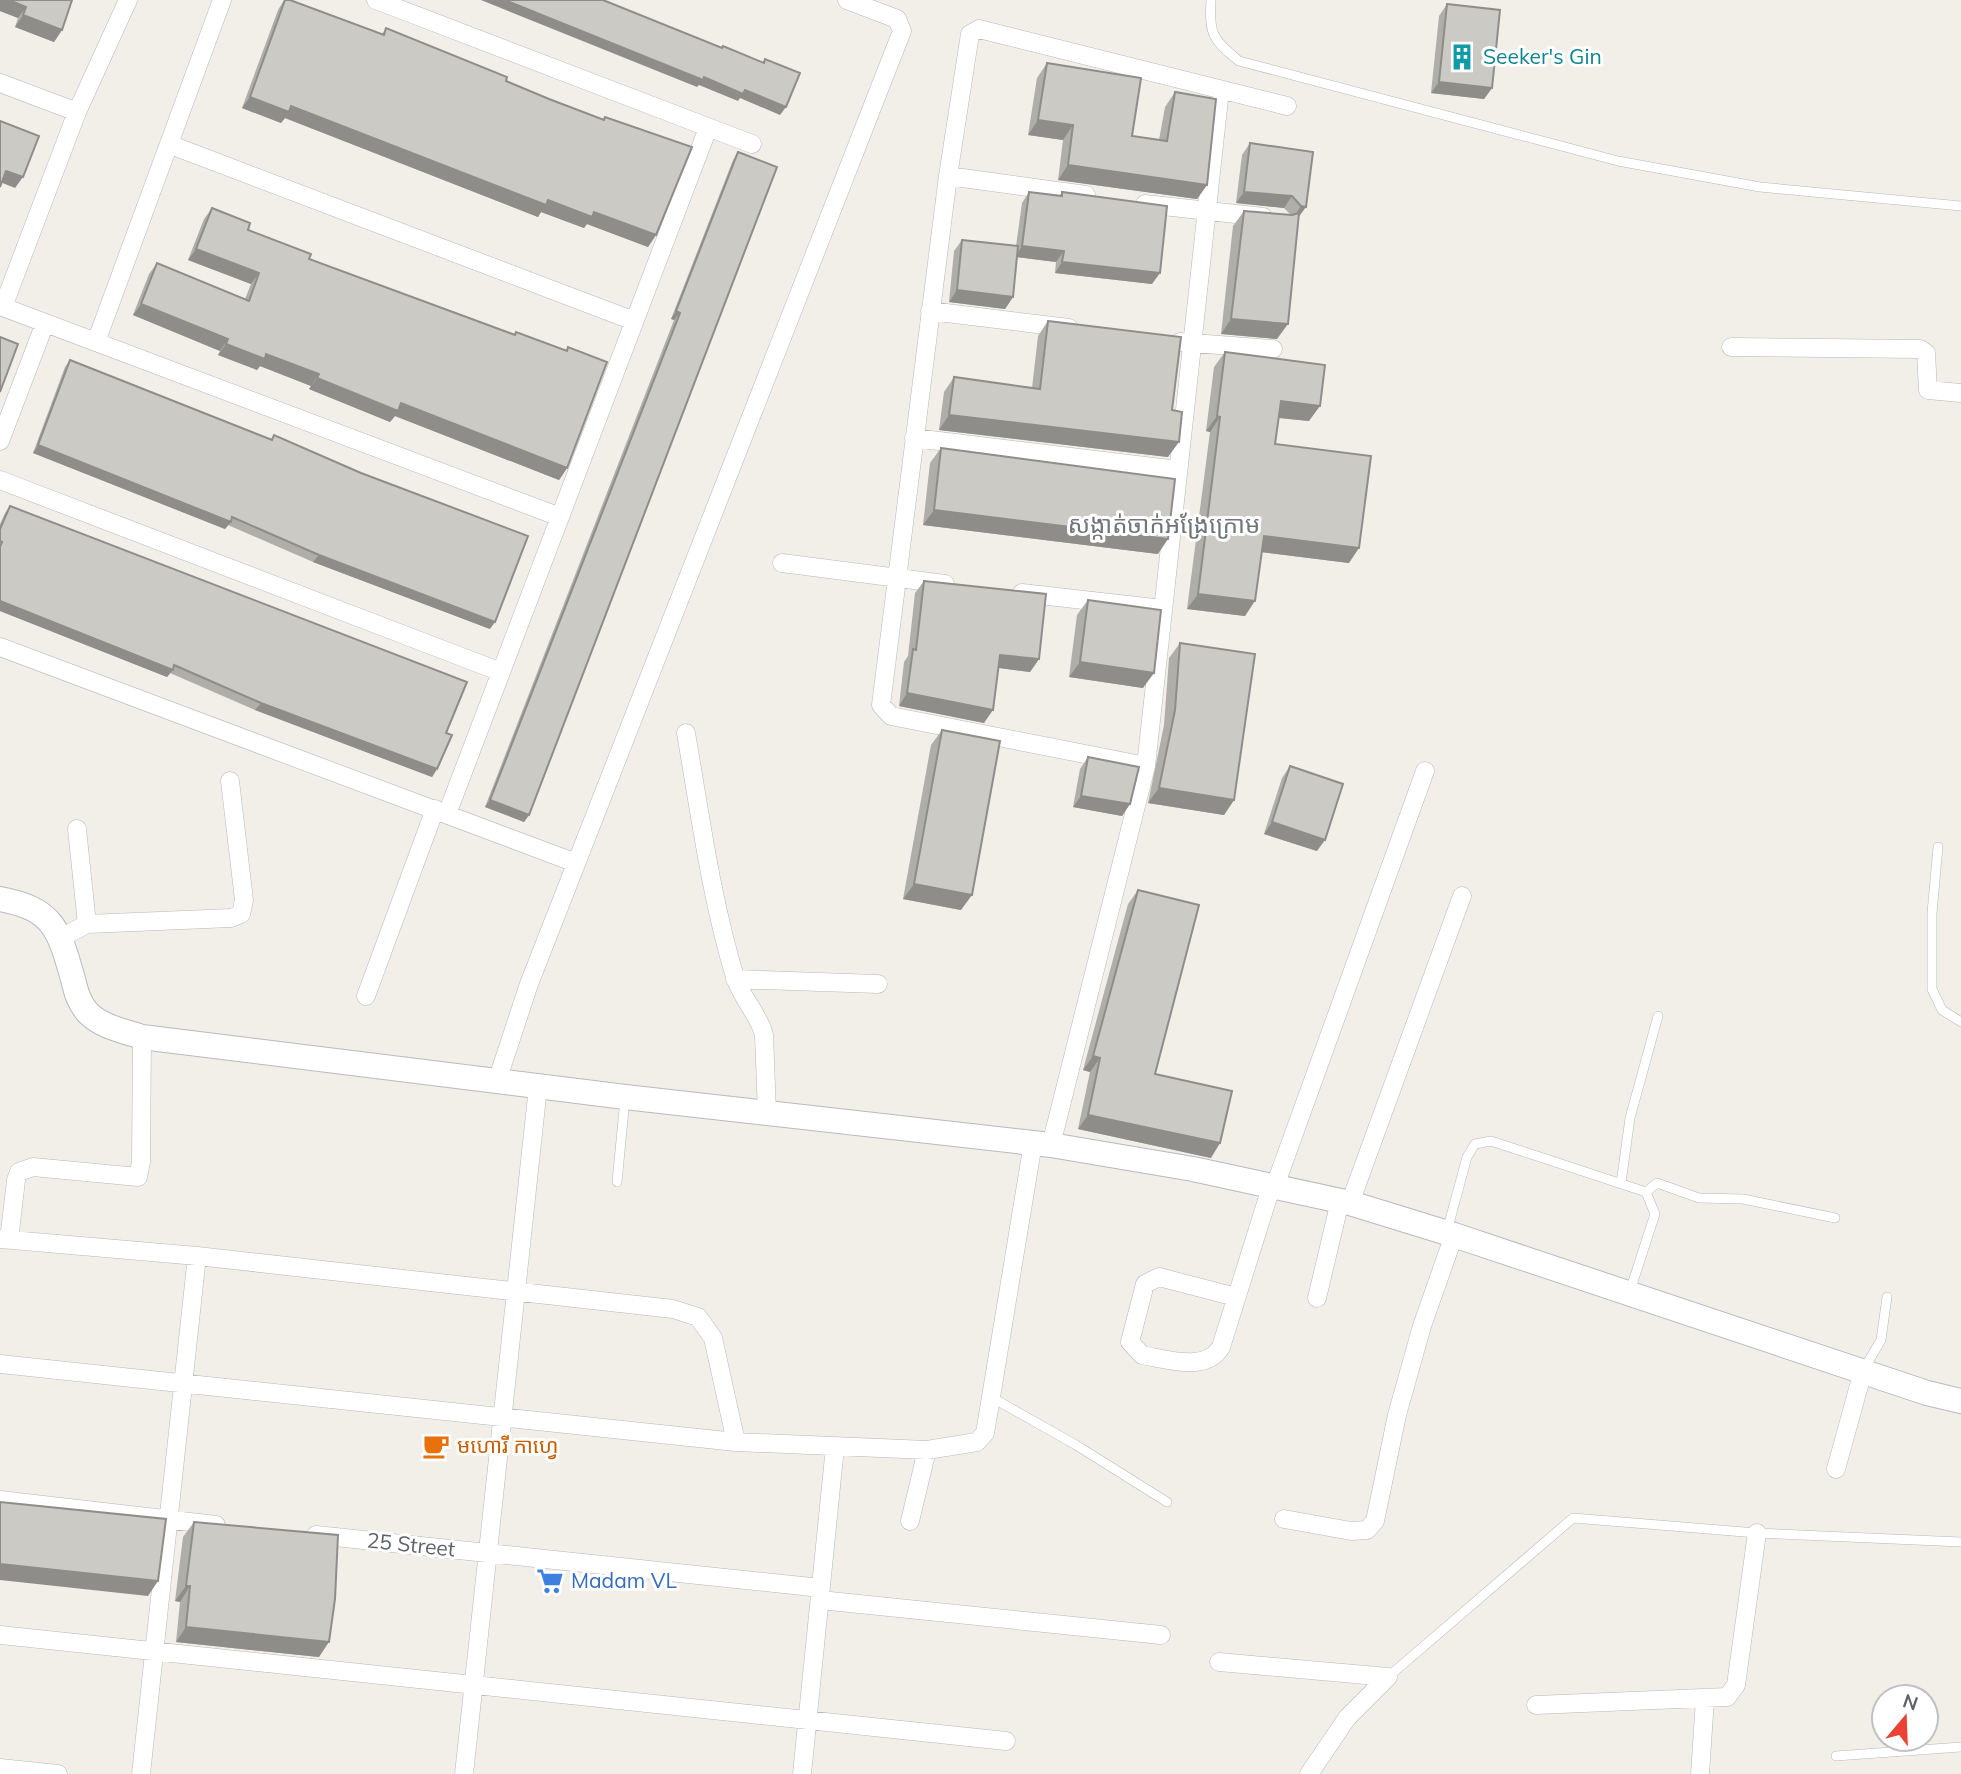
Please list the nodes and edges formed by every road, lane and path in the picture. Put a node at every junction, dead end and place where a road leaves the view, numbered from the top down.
1 (128, 0) edge
2 (222, 0) edge
3 (376, 0) edge
4 (847, 0) edge
5 (1211, 0) edge
6 (0, 83) edge
7 (1220, 90) junction
8 (1287, 106) dead end
9 (77, 112) junction
10 (708, 128) junction
11 (752, 144) dead end
12 (171, 145) junction
13 (948, 176) junction
14 (1097, 197) edge
15 (1125, 201) edge
16 (1961, 206) edge
17 (1206, 212) junction
18 (1282, 219) edge
19 (1, 306) edge
20 (930, 311) junction
21 (634, 321) junction
22 (45, 323) junction
23 (1082, 329) edge
24 (1165, 340) edge
25 (96, 342) junction
26 (1192, 343) junction
27 (1731, 347) dead end
28 (1273, 349) dead end
29 (1961, 393) edge
30 (914, 438) junction
31 (0, 441) edge
32 (1178, 470) junction
33 (0, 480) edge
34 (560, 517) junction
35 (782, 563) dead end
36 (896, 578) junction
37 (963, 586) edge
38 (1003, 590) edge
39 (1163, 609) junction
40 (0, 647) edge
41 (501, 672) junction
42 (686, 733) dead end
43 (1146, 766) junction
44 (1425, 771) dead end
45 (230, 781) dead end
46 (441, 812) junction
47 (77, 829) dead end
48 (1938, 846) dead end
49 (576, 863) junction
50 (1462, 896) dead end
51 (0, 899) edge
52 (87, 924) junction
53 (61, 938) junction
54 (736, 979) junction
55 (878, 984) dead end
56 (366, 996) dead end
57 (1658, 1016) dead end
58 (1961, 1022) edge
59 (142, 1037) junction
60 (497, 1081) junction
61 (538, 1087) junction
62 (625, 1097) junction
63 (767, 1113) junction
64 (1042, 1144) junction
65 (617, 1182) dead end
66 (1620, 1183) junction
67 (1275, 1186) junction
68 (1646, 1192) junction
69 (1345, 1202) junction
70 (1835, 1218) dead end
71 (1450, 1233) junction
72 (4, 1239) edge
73 (197, 1255) junction
74 (517, 1290) junction
75 (1630, 1291) junction
76 (1237, 1297) junction
77 (1887, 1297) dead end
78 (1317, 1298) dead end
79 (0, 1364) edge
80 (1863, 1371) junction
81 (181, 1382) junction
82 (991, 1398) junction
83 (1961, 1401) edge
84 (504, 1418) junction
85 (736, 1442) junction
86 (835, 1447) junction
87 (926, 1450) junction
88 (1836, 1469) dead end
89 (0, 1500) edge
90 (1167, 1502) dead end
91 (1284, 1519) dead end
92 (167, 1520) junction
93 (910, 1521) dead end
94 (236, 1527) edge
95 (292, 1533) edge
96 (1756, 1533) junction
97 (1961, 1542) edge
98 (487, 1553) junction
99 (821, 1594) junction
100 (0, 1635) edge
101 (1161, 1635) dead end
102 (154, 1653) junction
103 (1219, 1662) dead end
104 (1388, 1677) junction
105 (473, 1685) junction
106 (1705, 1699) junction
107 (1536, 1705) dead end
108 (808, 1721) junction
109 (1006, 1741) dead end
110 (1961, 1747) edge
111 (1836, 1756) dead end
112 (0, 1768) edge
113 (58, 1774) edge
114 (141, 1774) edge
115 (464, 1774) edge
116 (802, 1774) edge
117 (1309, 1774) edge
118 (1700, 1774) edge

1 - 9 street
2 - 12 street
3 - 10 street
4 - 49 street
5 - 16 lane
6 - 9 street
7 - 8 street
7 - 13 street
7 - 17 street
9 - 19 street
10 - 11 street
10 - 21 street
12 - 21 street
12 - 25 street
13 - 14 street
13 - 20 street
15 - 17 street
17 - 18 street
17 - 26 street
19 - 22 street
20 - 23 street
20 - 30 street
21 - 34 street
22 - 25 street
22 - 31 street
24 - 26 street
25 - 34 street
26 - 28 street
26 - 32 street
27 - 29 street
30 - 32 street
30 - 36 street
32 - 39 street
33 - 41 street
34 - 41 street
35 - 36 street
36 - 37 street
36 - 43 street
38 - 39 street
39 - 43 street
40 - 46 street
41 - 46 street
42 - 54 street
43 - 64 street
44 - 67 street
45 - 52 street
46 - 49 street
46 - 56 street
47 - 52 street
48 - 58 lane
49 - 60 street
50 - 69 street
51 - 53 street
52 - 53 street
53 - 59 street
54 - 55 street
54 - 63 street
57 - 66 lane
59 - 60 street
59 - 72 street
60 - 61 street
61 - 62 street
61 - 74 street
62 - 63 street
62 - 65 lane
63 - 64 street
64 - 67 street
64 - 82 street
66 - 68 lane
66 - 71 lane
67 - 69 street
67 - 76 street
68 - 70 lane
68 - 75 lane
69 - 71 street
69 - 78 street
71 - 75 street
71 - 91 street
72 - 73 street
73 - 74 street
73 - 81 street
74 - 84 street
74 - 85 street
75 - 80 street
76 - 76 street
77 - 80 lane
79 - 81 street
80 - 83 street
80 - 88 street
81 - 84 street
81 - 92 street
82 - 87 street
82 - 90 lane
84 - 85 street
84 - 98 street
85 - 86 street
86 - 87 street
86 - 99 street
87 - 93 street
89 - 92 street
92 - 94 street
92 - 102 street
95 - 98 street, 25 Street
96 - 97 lane
96 - 104 lane
96 - 106 street
98 - 99 street, 25 Street
98 - 105 street
99 - 101 street, 25 Street
99 - 108 street
100 - 102 street
102 - 105 street
102 - 114 street
103 - 104 street
104 - 117 street
105 - 108 street
105 - 115 street
106 - 107 street
106 - 118 street
108 - 109 street
108 - 116 street
110 - 111 lane
112 - 113 street

